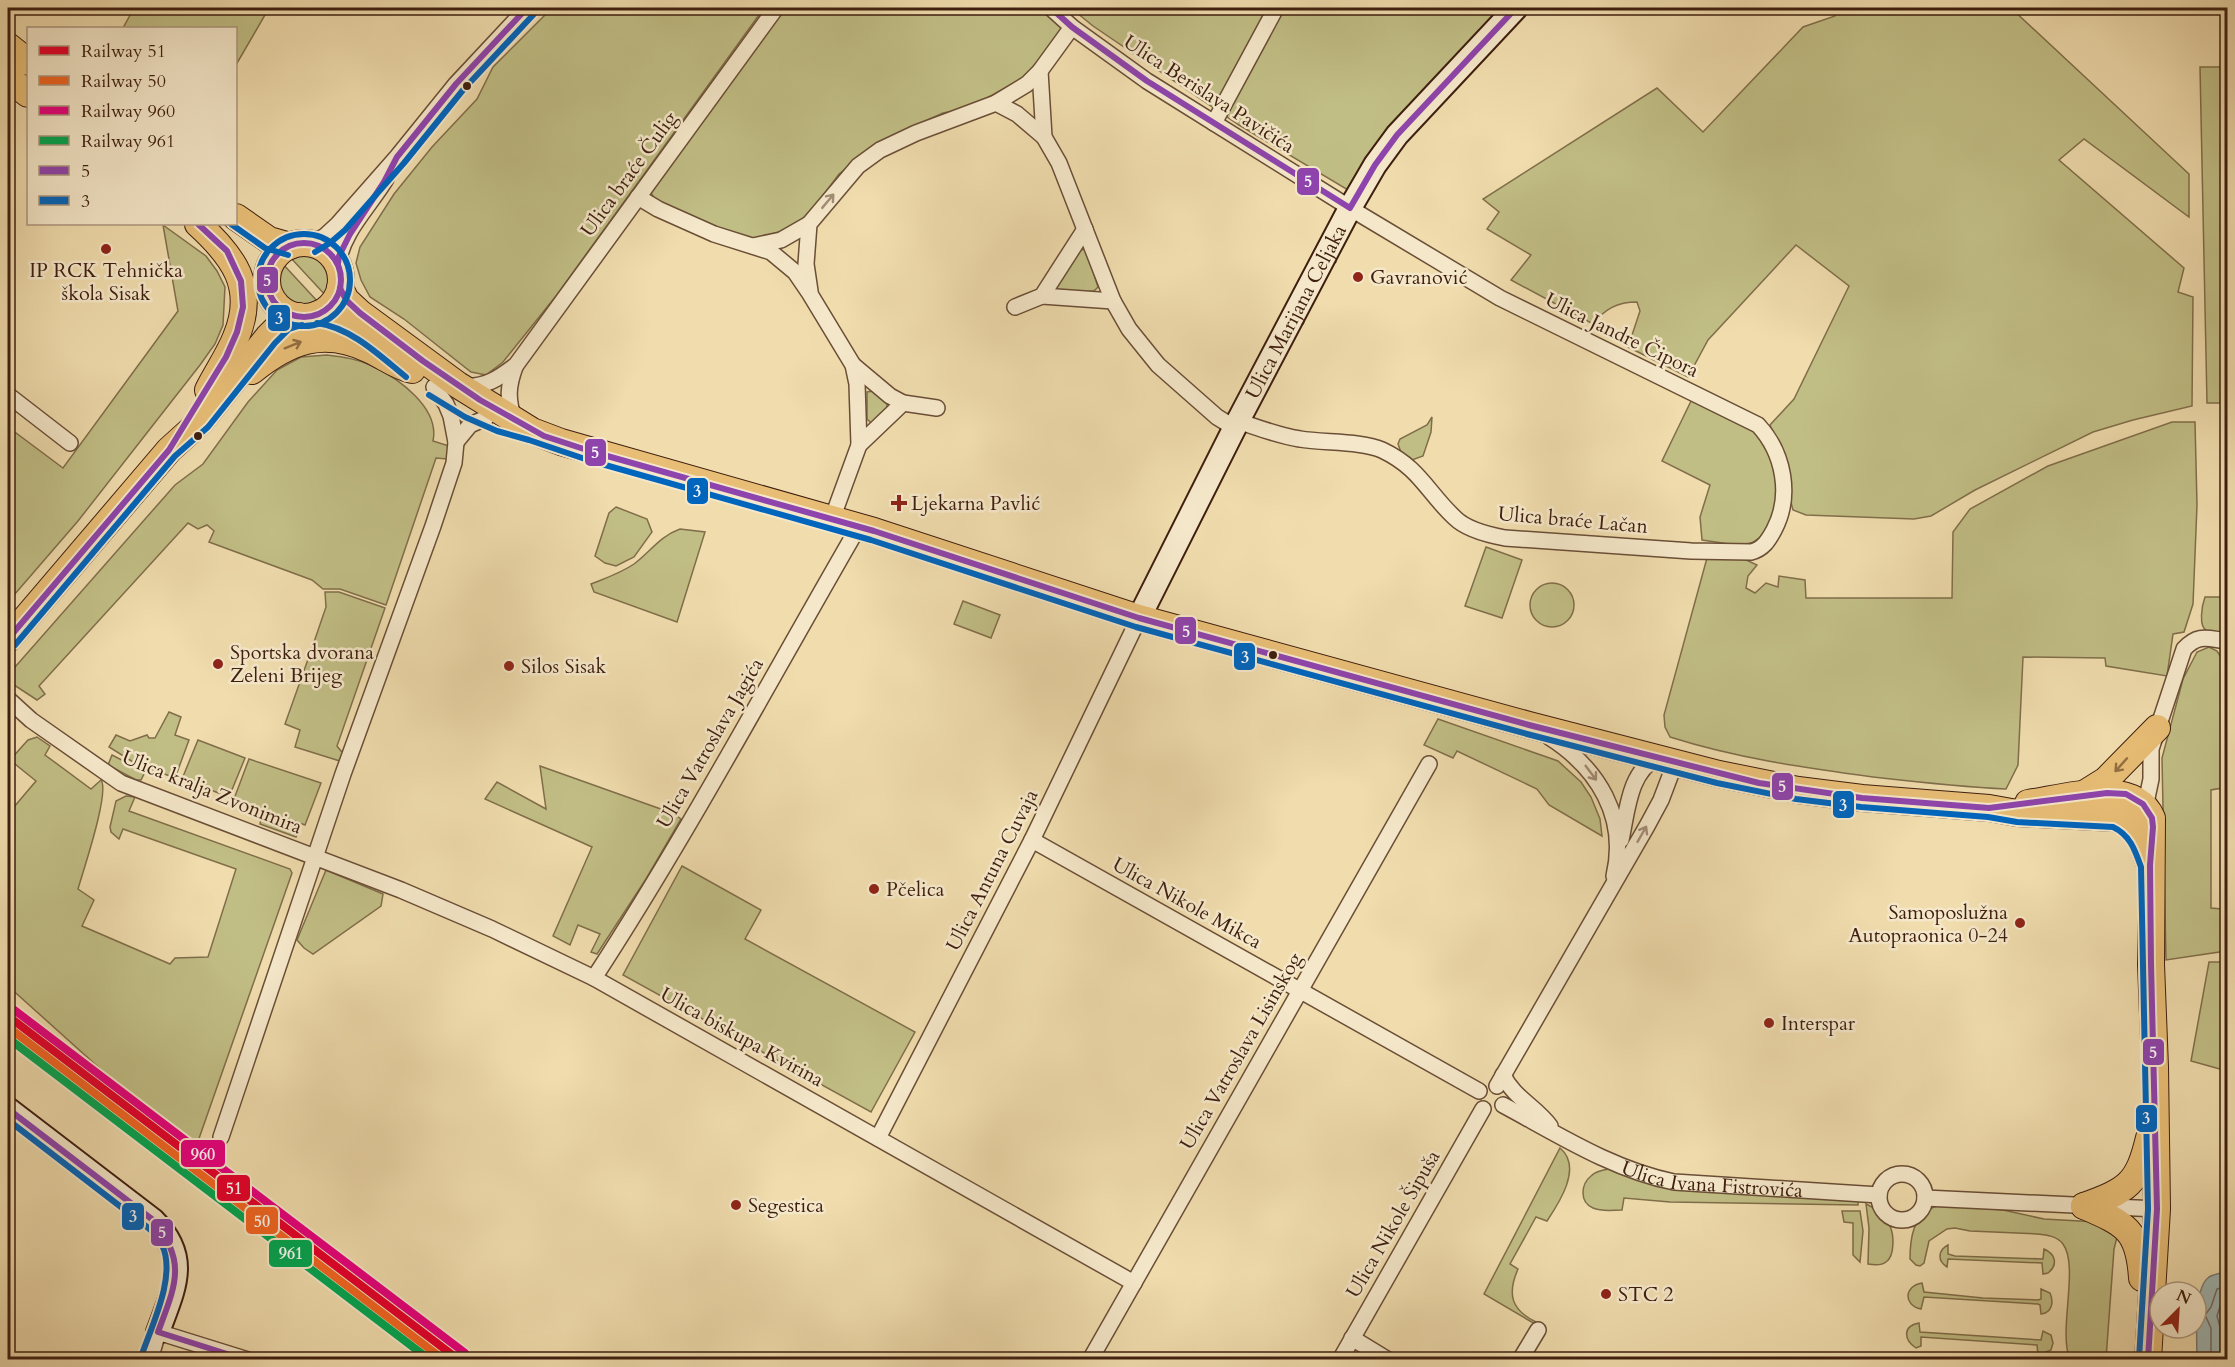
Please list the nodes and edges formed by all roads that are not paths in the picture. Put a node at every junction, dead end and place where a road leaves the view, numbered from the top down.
1 (527, 8) edge
2 (776, 8) edge
3 (1051, 8) edge
4 (1276, 8) edge
5 (1516, 8) edge
6 (1072, 27) junction
7 (8, 46) edge
8 (27, 61) edge
9 (1040, 70) junction
10 (8, 78) edge
11 (27, 93) edge
12 (996, 103) junction
13 (1214, 123) junction
14 (1044, 137) junction
15 (398, 157) junction
16 (638, 197) junction
17 (1350, 208) junction
18 (237, 218) edge
19 (809, 224) junction
20 (199, 225) edge
21 (207, 225) edge
22 (1085, 230) junction
23 (300, 245) junction
24 (753, 246) junction
25 (339, 276) junction
26 (269, 287) junction
27 (810, 294) junction
28 (1042, 296) junction
29 (1113, 301) junction
30 (1015, 307) dead end
31 (308, 315) junction
32 (516, 365) junction
33 (853, 365) junction
34 (412, 370) junction
35 (446, 386) junction
36 (217, 389) junction
37 (8, 395) edge
38 (903, 403) junction
39 (937, 408) dead end
40 (486, 418) junction
41 (523, 425) junction
42 (1237, 425) junction
43 (456, 442) junction
44 (70, 443) dead end
45 (859, 445) junction
46 (832, 519) junction
47 (859, 526) junction
48 (1759, 550) joint
49 (1139, 618) junction
50 (8, 639) edge
51 (2228, 641) edge
52 (8, 699) edge
53 (1529, 725) junction
54 (2157, 728) junction
55 (1666, 761) junction
56 (1429, 764) dead end
57 (2079, 796) junction
58 (2143, 804) junction
59 (1989, 808) junction
60 (2115, 818) junction
61 (1032, 840) junction
62 (1619, 851) junction
63 (316, 856) junction
64 (2151, 865) junction
65 (1612, 885) junction
66 (594, 978) junction
67 (1300, 991) junction
68 (1500, 1080) junction
69 (1479, 1091) junction
70 (1503, 1105) junction
71 (1483, 1109) junction
72 (8, 1110) edge
73 (2156, 1111) junction
74 (1556, 1133) junction
75 (220, 1137) dead end
76 (878, 1138) junction
77 (1880, 1196) junction
78 (1925, 1198) junction
79 (2084, 1206) junction
80 (2157, 1209) junction
81 (2153, 1280) edge
82 (1134, 1282) junction
83 (2148, 1311) edge
84 (1538, 1330) dead end
85 (158, 1332) junction
86 (1352, 1338) junction
87 (2150, 1340) edge
88 (150, 1359) edge
89 (248, 1359) edge
90 (1090, 1359) edge
91 (1340, 1359) edge
92 (1388, 1359) edge
93 (1521, 1359) edge
94 (2148, 1359) edge

1 - 15 street
2 - 16 street, Ulica braće Čulig
3 - 6 street, Ulica Berislava Pavičića
4 - 13 street
5 - 17 main road, Ulica Marijana Celjaka
6 - 9 street
6 - 13 street, Ulica Berislava Pavičića
7 - 8 main road
9 - 12 street
9 - 14 street
10 - 11 main road
12 - 14 street
19 -> 12 street
13 - 17 street, Ulica Berislava Pavičića
14 - 22 street, Ulica braće Lačan
15 - 23 street
15 - 25 street
16 - 24 street
16 - 32 street, Ulica braće Čulig
17 - 42 main road, Ulica Marijana Celjaka
17 - 48 street, Ulica Jandre Čipora
18 - 23 main road
19 - 24 street
19 - 27 street
20 - 36 main road
21 - 26 main road
22 - 28 street
22 - 29 street, Ulica braće Lačan
23 - 25 main road
23 - 26 main road
24 - 27 street
25 - 31 main road
25 - 35 main road
26 - 31 main road
26 - 36 main road
27 - 33 street
28 - 29 street
28 - 30 street
29 - 42 street, Ulica braće Lačan
31 - 34 main road
31 - 36 main road
32 - 35 street, Ulica braće Čulig
32 - 41 street, Ulica braće Čulig
33 - 38 street
33 - 45 street
34 - 35 main road
36 -> 34 main road
35 - 40 main road
35 - 41 main road
35 - 43 street, Ulica kralja Zvonimira
36 - 50 main road
37 - 44 street
38 - 39 street
38 - 45 street
40 - 41 main road
40 - 43 street
41 - 46 main road
42 - 48 street, Ulica braće Lačan
42 - 49 main road, Ulica Marijana Celjaka
43 - 63 street, Ulica kralja Zvonimira
45 - 46 street
46 - 47 main road
47 - 49 main road
47 - 66 street, Ulica Vatroslava Jagića
49 - 53 main road
49 - 61 street, Ulica Antuna Cuvaja
51 - 54 street
52 - 63 street, Ulica kralja Zvonimira
53 - 55 main road
53 -> 62 street
54 -> 57 main road
54 - 58 street
55 - 59 main road
55 - 62 street
65 -> 55 street
56 - 67 street, Ulica Vatroslava Lisinskog
57 - 58 main road
57 - 59 main road
58 - 60 main road
58 - 64 main road
59 - 60 main road
60 - 64 main road
61 - 67 street, Ulica Nikole Mikca
61 - 76 street, Ulica Antuna Cuvaja
62 - 65 street
63 - 66 street, Ulica biskupa Kvirina
63 - 75 street, Ulica kralja Zvonimira
64 - 73 main road
65 - 68 street
66 - 76 street, Ulica biskupa Kvirina
67 - 69 street, Ulica Nikole Mikca
67 - 82 street, Ulica Vatroslava Lisinskog
68 - 69 street
68 - 70 street
68 - 74 street, Ulica Ivana Fistrovića
69 - 71 street
70 - 71 street
70 - 74 street, Ulica Ivana Fistrovića
71 - 86 street, Ulica Nikole Šipuša
72 - 85 main road
73 - 79 main road
73 - 80 main road
74 - 77 street, Ulica Ivana Fistrovića
76 - 82 street, Ulica biskupa Kvirina
77 - 78 street
77 - 78 street
78 - 79 street
79 - 80 street
79 - 83 main road
80 - 81 main road
82 - 90 street, Ulica Vatroslava Lisinskog
84 - 93 street
85 - 88 street
85 - 89 street
86 - 91 street, Ulica Nikole Šipuša
86 - 92 street
87 - 94 main road

